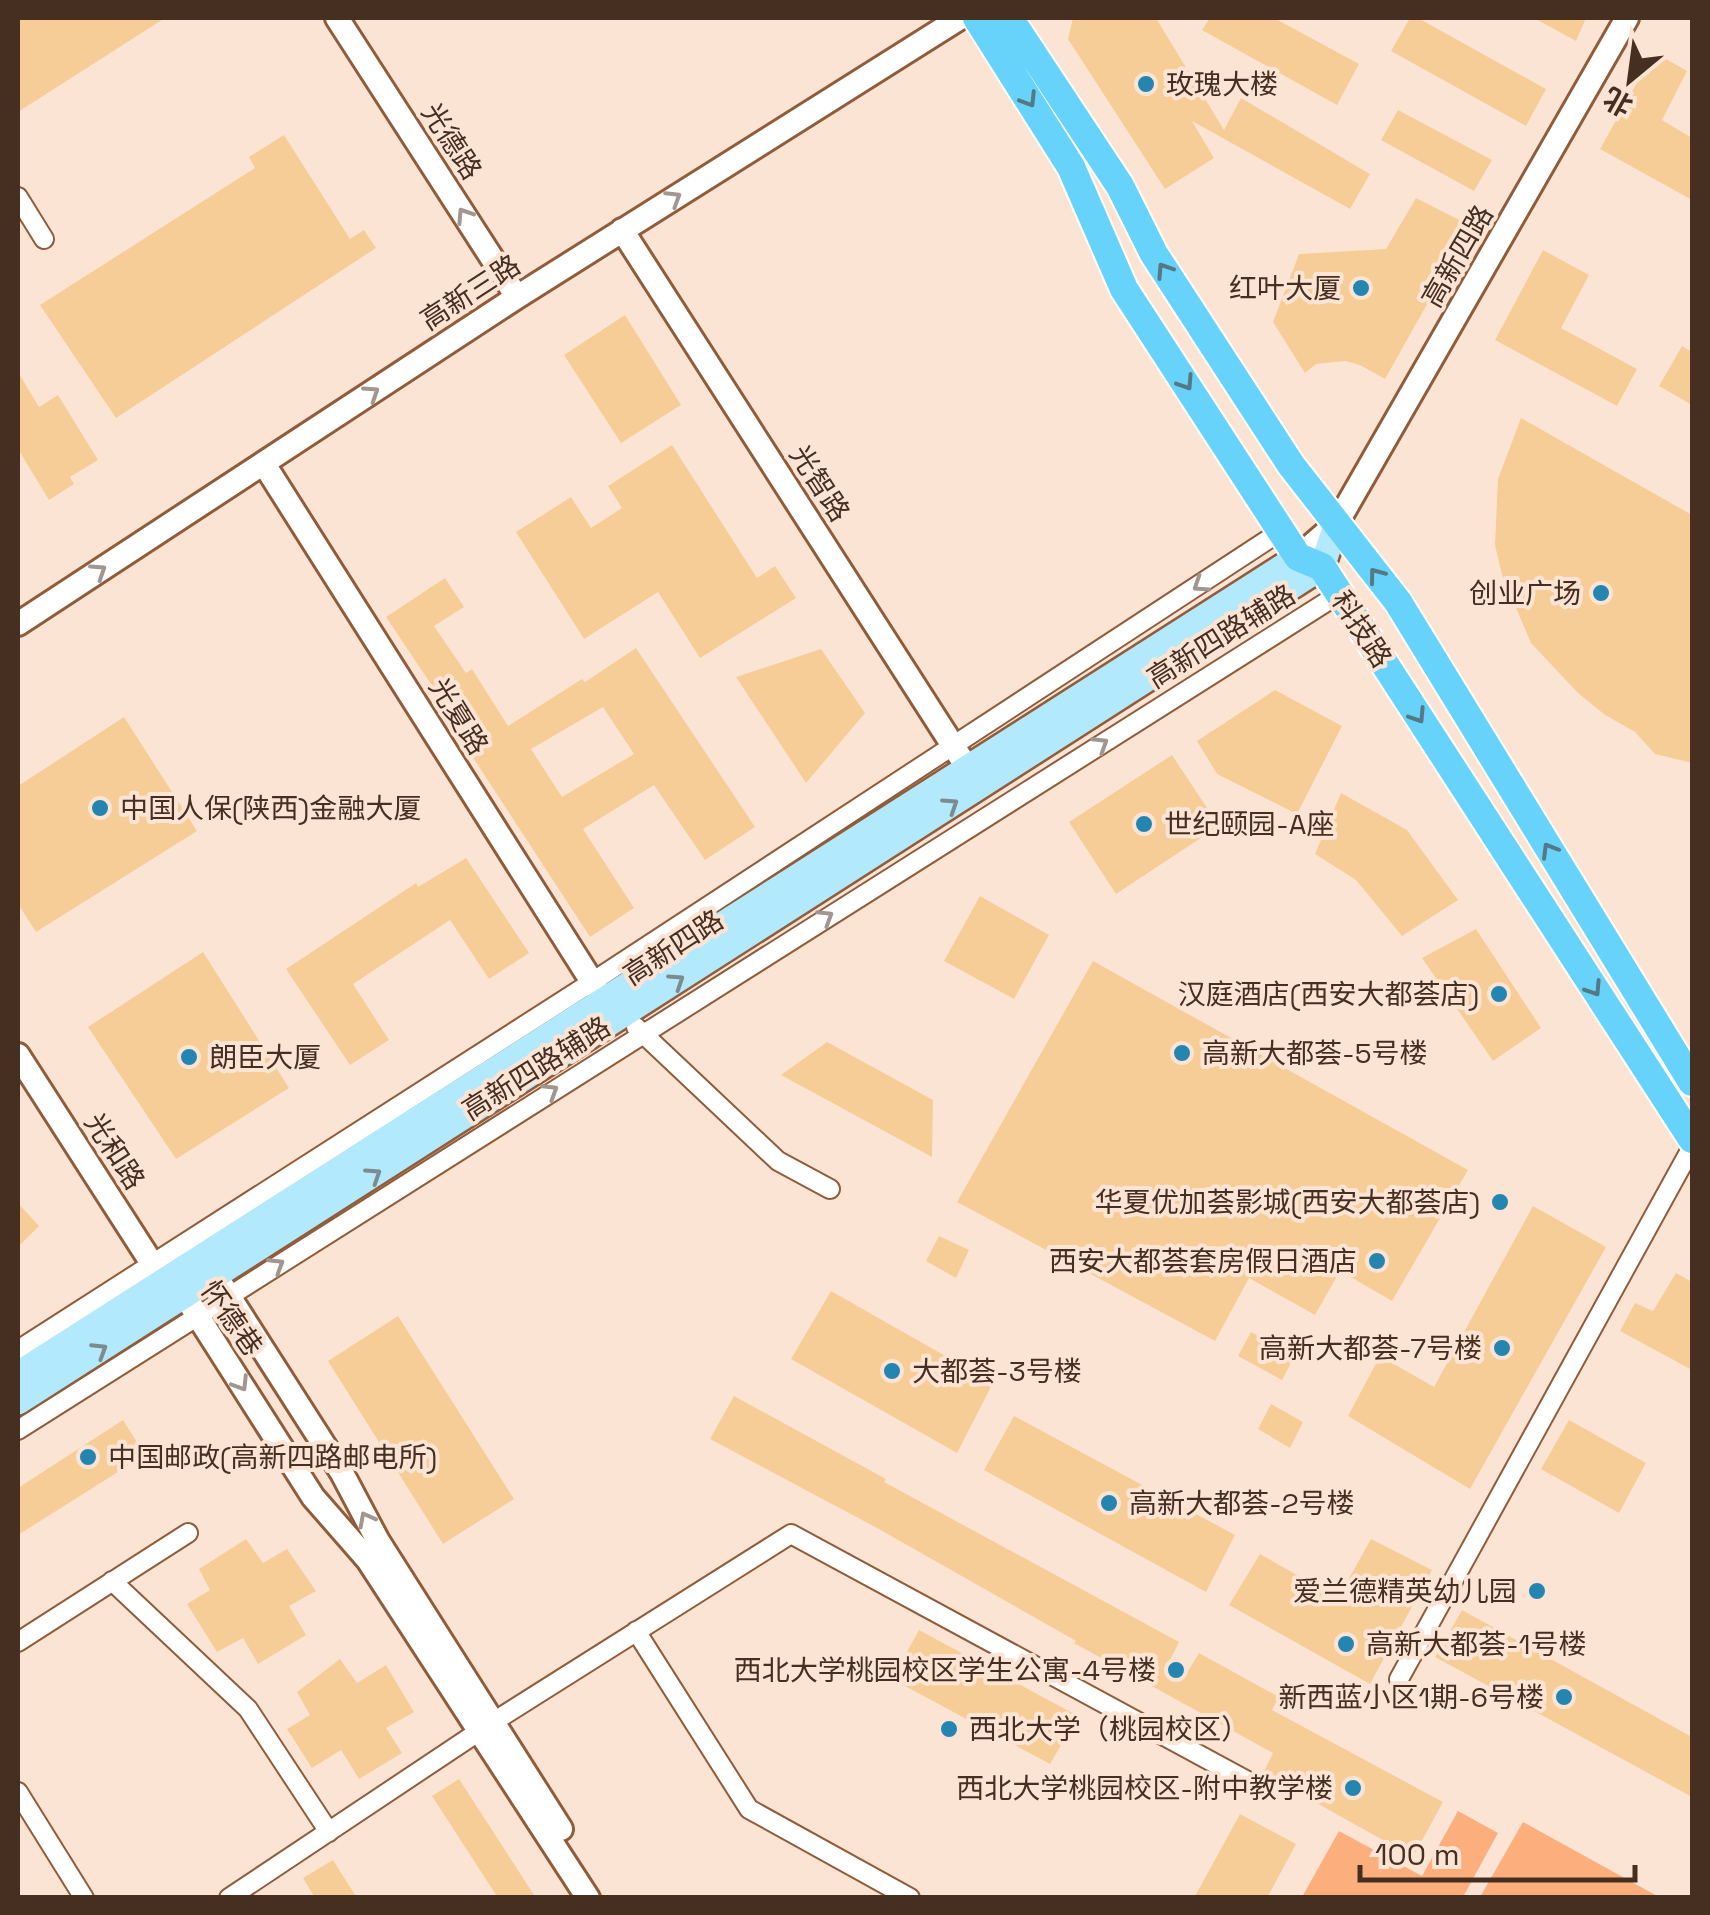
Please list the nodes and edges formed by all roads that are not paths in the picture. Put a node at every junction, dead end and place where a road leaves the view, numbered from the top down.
1 (337, 18) edge
2 (960, 18) edge
3 (977, 18) edge
4 (1010, 18) edge
5 (1627, 18) edge
6 (18, 197) edge
7 (622, 230) junction
8 (44, 240) dead end
9 (517, 298) junction
10 (264, 464) junction
11 (1337, 523) junction
12 (1282, 531) junction
13 (1310, 562) junction
14 (1340, 594) junction
15 (18, 624) edge
16 (953, 746) junction
17 (968, 769) junction
18 (615, 1007) junction
19 (18, 1055) edge
20 (1692, 1082) edge
21 (1692, 1140) edge
22 (1692, 1147) edge
23 (830, 1189) dead end
24 (157, 1271) junction
25 (222, 1286) junction
26 (191, 1306) junction
27 (18, 1350) edge
28 (18, 1374) edge
29 (18, 1402) edge
30 (18, 1430) edge
31 (188, 1533) dead end
32 (112, 1581) junction
33 (636, 1632) junction
34 (18, 1642) edge
35 (1399, 1679) dead end
36 (486, 1727) junction
37 (1250, 1783) dead end
38 (18, 1792) edge
39 (329, 1832) junction
40 (84, 1898) edge
41 (229, 1898) edge
42 (588, 1898) edge
43 (604, 1898) edge
44 (910, 1898) edge

9 -> 1 street, 光德路
7 -> 2 street, 高新三路
3 -> 12 main road, 科技路
11 -> 4 main road, 科技路
5 - 11 street, 高新四路
6 - 8 street
7 - 9 street, 高新三路
7 - 16 street, 光智路
10 -> 9 street, 高新三路
15 -> 10 street, 高新三路
10 - 18 street, 光夏路
11 - 13 main road, 高新四路
20 -> 11 main road, 科技路
12 - 13 main road, 科技路
12 -> 16 street, 高新四路辅路
13 - 14 main road, 科技路
13 - 17 main road, 高新四路
18 -> 13 main road, 高新四路
18 -> 14 street, 高新四路辅路
14 -> 21 main road, 科技路
16 - 17 street, 光智路
16 - 18 street, 高新四路辅路
17 - 18 main road, 高新四路
18 - 23 street
18 - 24 main road, 高新四路
25 -> 18 main road, 高新四路
19 - 24 street, 光和路
22 - 35 street
24 - 25 street, 怀德巷
24 - 26 street, 怀德巷
24 - 27 street
24 - 28 main road, 高新四路
25 - 26 main road, 高新四路
36 -> 25 street, 怀德巷
29 -> 26 main road, 高新四路
26 - 30 street
26 -> 36 street, 怀德巷
31 - 32 street
32 - 34 street
32 - 39 street
33 - 36 street
33 - 37 street
33 - 44 street
36 - 39 street
36 - 42 street, 怀德巷
36 - 43 street, 怀德巷
38 - 40 street
39 - 41 street

